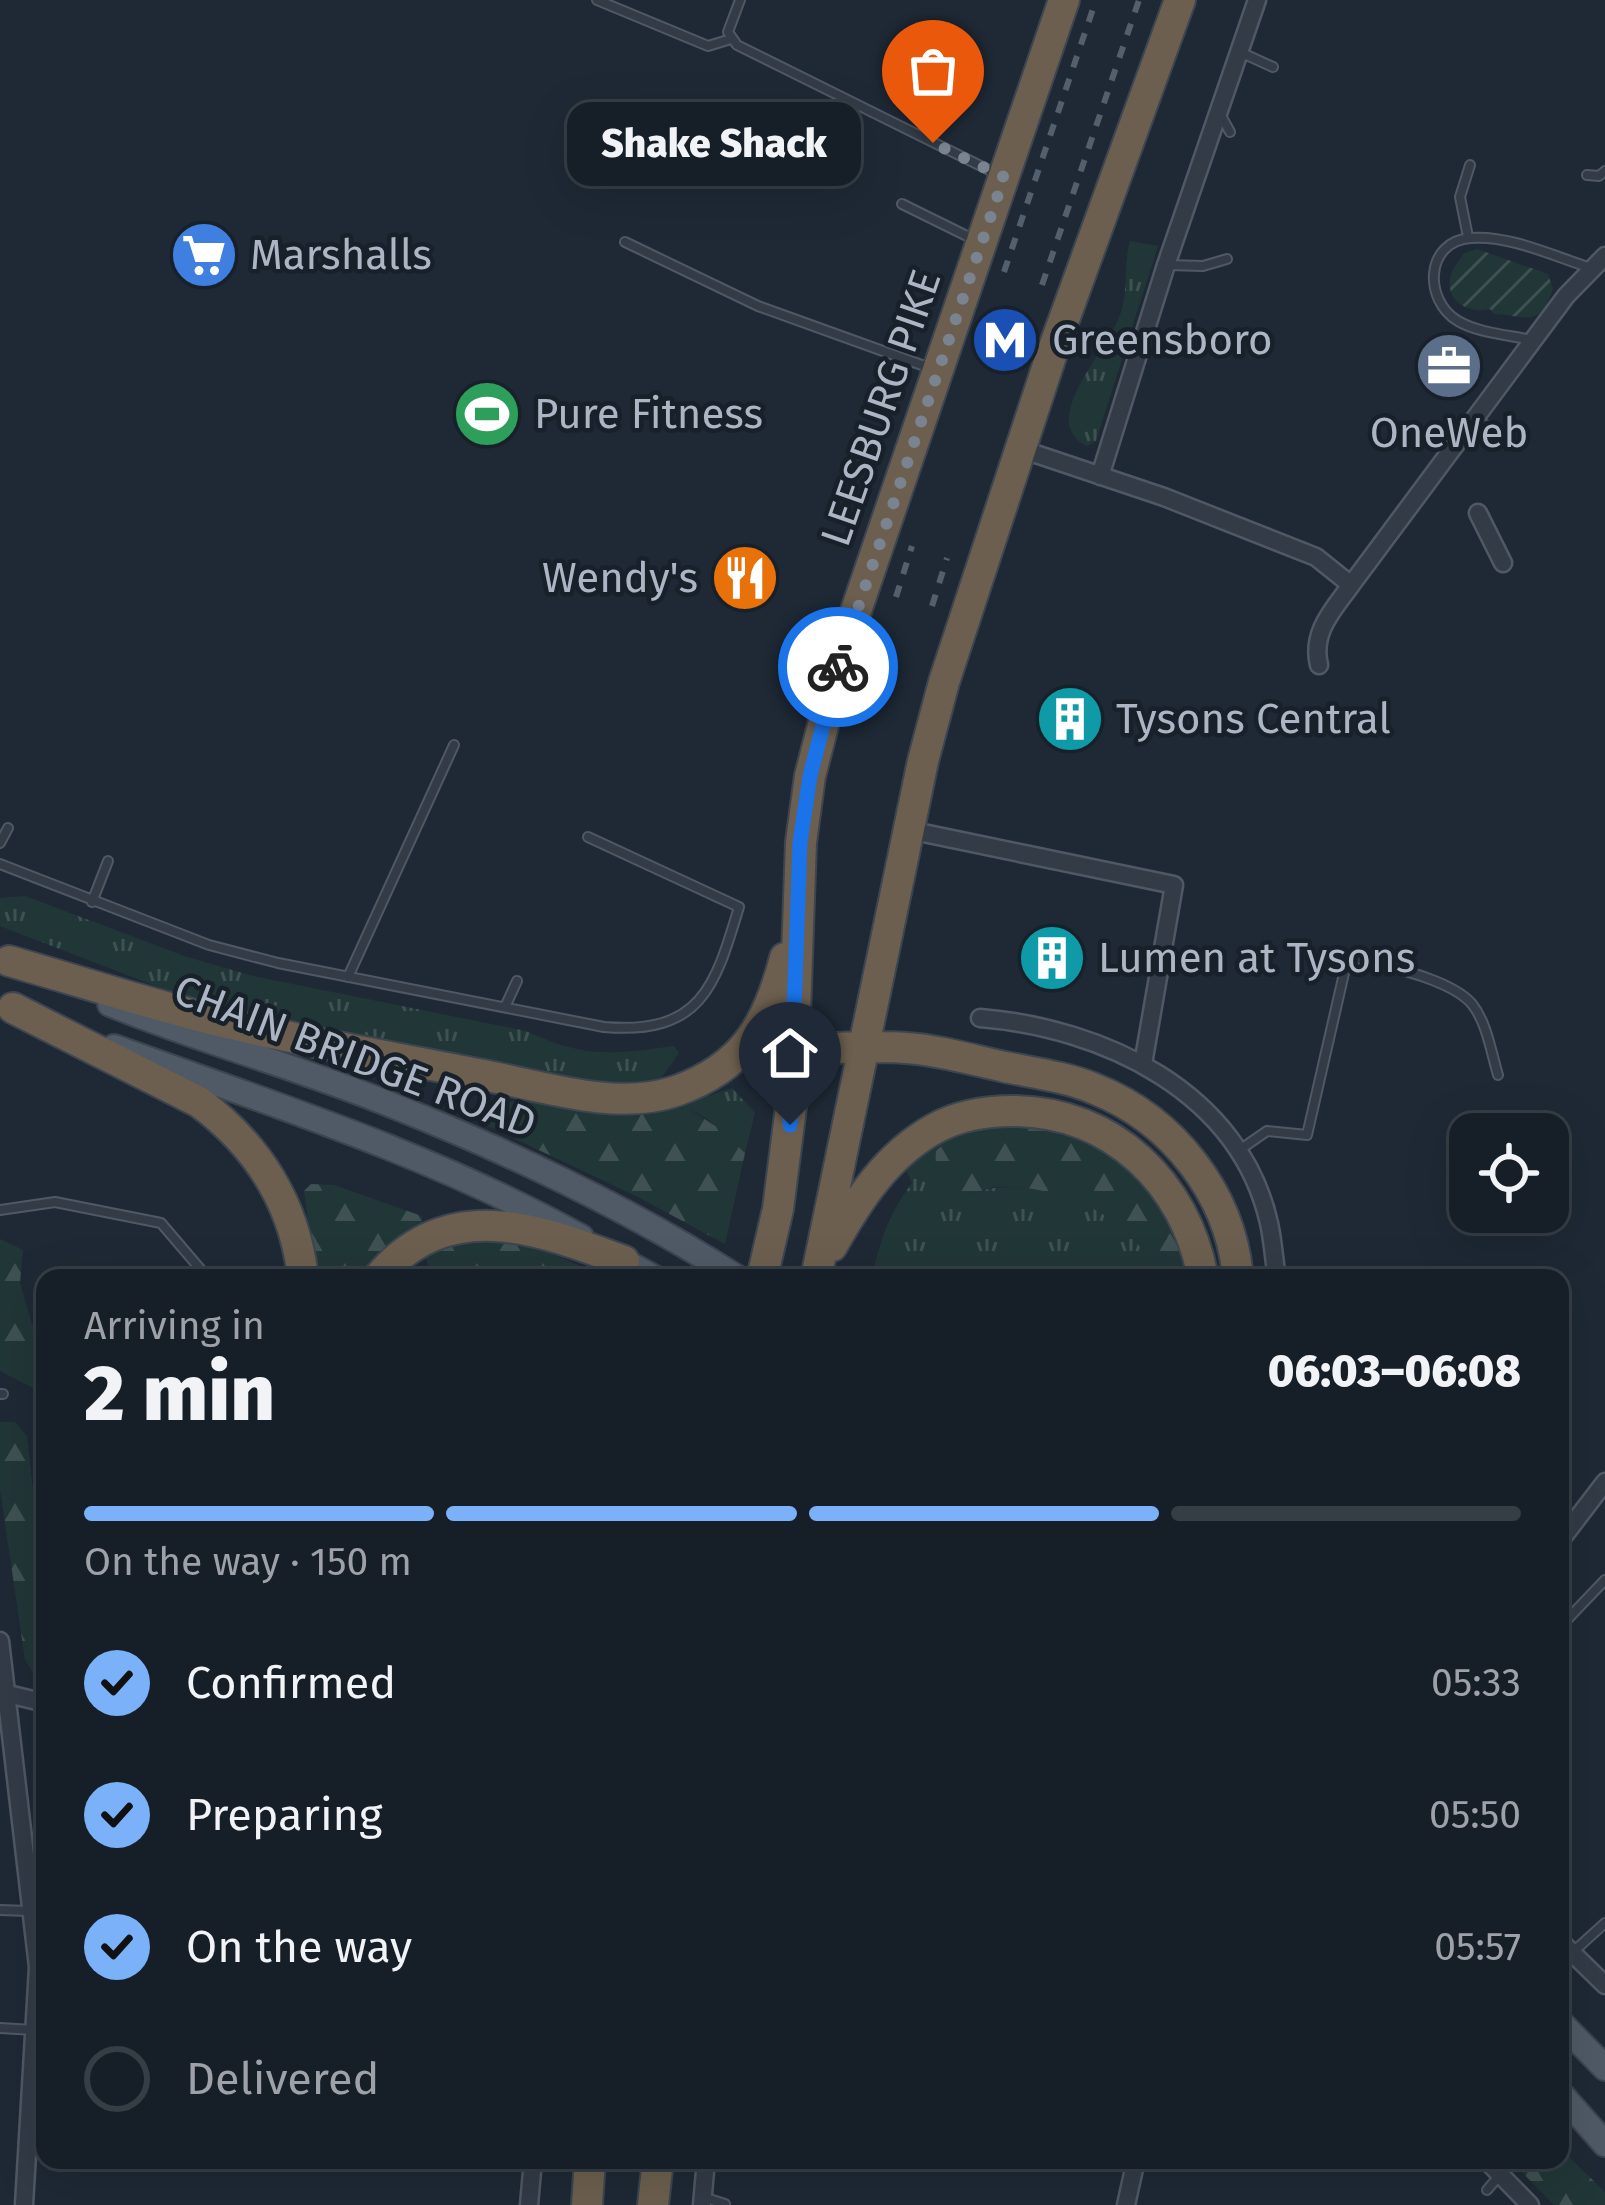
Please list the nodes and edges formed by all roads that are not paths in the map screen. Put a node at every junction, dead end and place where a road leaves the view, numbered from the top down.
1 (597, 0) edge
2 (740, 0) edge
3 (1064, 0) edge
4 (1180, 0) edge
5 (1257, 0) edge
6 (730, 39) junction
7 (1239, 52) junction
8 (1273, 67) dead end
9 (1219, 112) junction
10 (1230, 132) dead end
11 (1470, 165) dead end
12 (1605, 171) edge
13 (1588, 175) dead end
14 (1004, 177) junction
15 (902, 204) dead end
16 (1468, 237) junction
17 (626, 242) dead end
18 (981, 243) junction
19 (1227, 259) dead end
20 (1166, 265) junction
21 (1601, 266) edge
22 (1532, 341) junction
23 (937, 371) junction
24 (1476, 421) junction
25 (1504, 433) dead end
26 (1021, 449) junction
27 (1100, 476) junction
28 (1478, 514) dead end
29 (1503, 563) dead end
30 (1352, 585) junction
31 (1319, 665) dead end
32 (454, 745) dead end
33 (8, 828) dead end
34 (909, 830) junction
35 (588, 837) dead end
36 (0, 843) edge
37 (108, 862) dead end
38 (0, 864) edge
39 (92, 902) junction
40 (797, 911) junction
41 (4, 959) edge
42 (348, 977) junction
43 (518, 981) dead end
44 (7, 1005) edge
45 (505, 1007) junction
46 (980, 1018) dead end
47 (865, 1048) junction
48 (795, 1049) junction
49 (1143, 1064) junction
50 (1498, 1075) dead end
51 (1237, 1152) junction
52 (0, 1210) edge
53 (624, 1261) junction
54 (201, 1269) edge
55 (300, 1269) edge
56 (387, 1269) edge
57 (639, 1269) edge
58 (724, 1269) edge
59 (764, 1269) edge
60 (818, 1269) edge
61 (821, 1269) edge
62 (1200, 1269) edge
63 (1236, 1269) edge
64 (1275, 1269) edge
65 (1605, 1482) edge
66 (1569, 1526) edge
67 (1605, 1580) edge
68 (1569, 1618) edge
69 (0, 1641) edge
70 (4, 1694) edge
71 (36, 1701) edge
72 (0, 1910) edge
73 (32, 1911) junction
74 (1605, 1923) edge
75 (36, 1934) edge
76 (1569, 1945) edge
77 (1569, 1950) edge
78 (1605, 1985) edge
79 (36, 2011) edge
80 (0, 2028) edge
81 (34, 2030) junction
82 (1569, 2031) edge
83 (1605, 2068) edge
84 (36, 2097) edge
85 (1569, 2103) edge
86 (36, 2137) edge
87 (1605, 2144) edge
88 (532, 2169) edge
89 (589, 2169) edge
90 (705, 2169) edge
91 (1134, 2169) edge
92 (1494, 2169) edge
93 (1500, 2175) junction
94 (1487, 2190) dead end
95 (702, 2201) edge
96 (725, 2204) edge
97 (24, 2205) edge
98 (529, 2205) edge
99 (586, 2205) edge
100 (1126, 2205) edge
101 (1530, 2205) edge

1 - 6 lane
2 - 6 lane
3 - 14 highway, LEESBURG PIKE
4 - 26 highway
5 - 7 street
6 - 14 lane
7 - 8 lane
7 - 9 street
9 - 10 lane
9 - 20 street
11 - 16 lane
12 - 13 lane
14 - 18 highway, LEESBURG PIKE
15 - 18 lane
16 - 21 lane
16 - 22 lane
17 - 23 lane
18 - 23 highway, LEESBURG PIKE
19 - 20 lane
20 - 27 street
21 - 22 street
22 - 24 street
23 - 40 highway, LEESBURG PIKE
24 - 25 lane
24 - 30 street
26 - 27 street
26 - 34 highway
27 - 30 street
28 - 29 street
30 - 31 street
32 - 42 lane
33 - 36 lane
34 - 47 highway
34 - 49 street
35 - 45 lane
37 - 39 lane
38 - 39 lane
39 - 42 lane
40 - 41 highway
40 - 48 highway, LEESBURG PIKE
41 - 58 main road, CHAIN BRIDGE ROAD
42 - 45 lane
43 - 45 lane
44 - 53 main road, CHAIN BRIDGE ROAD
44 - 55 highway
46 - 49 street
47 - 48 highway
47 - 60 highway
47 - 63 highway
48 - 59 highway, LEESBURG PIKE
49 - 51 street
50 - 51 lane
51 - 64 street
52 - 54 lane
53 - 56 highway
53 - 57 main road, CHAIN BRIDGE ROAD
61 - 62 highway
65 - 66 street
67 - 68 lane
69 - 70 street
70 - 71 street
70 - 73 street
72 - 73 lane
73 - 75 street
74 - 76 lane
77 - 78 street
79 - 81 street
80 - 81 lane
81 - 84 street
82 - 83 main road
85 - 87 main road
86 - 97 street
88 - 98 street
89 - 99 highway
90 - 95 street
91 - 100 street
92 - 93 street
93 - 94 lane
93 - 101 street
95 - 96 lane

